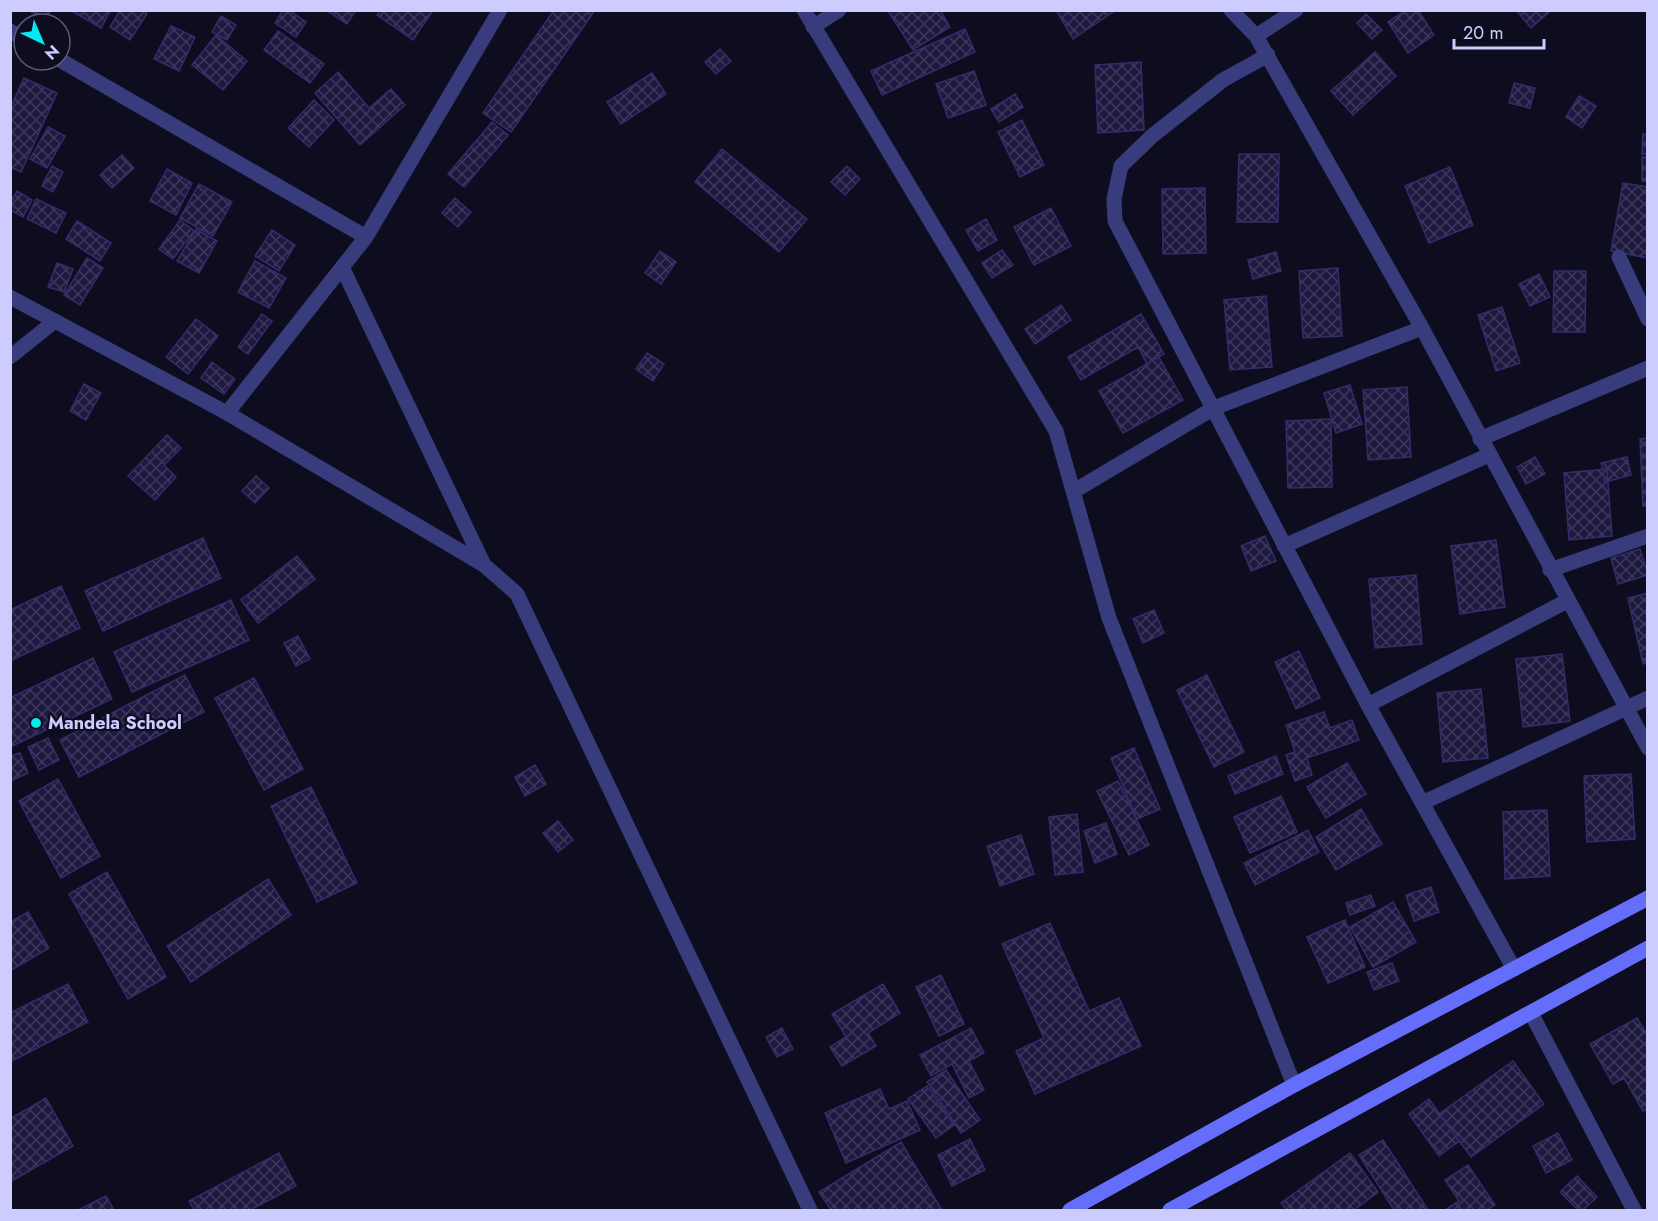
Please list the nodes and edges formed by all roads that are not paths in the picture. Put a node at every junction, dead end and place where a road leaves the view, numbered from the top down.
1 (501, 10) edge
2 (804, 10) edge
3 (839, 10) edge
4 (1231, 10) edge
5 (1296, 10) edge
6 (813, 27) junction
7 (1256, 36) junction
8 (1268, 55) junction
9 (72, 67) edge
10 (366, 237) junction
11 (1619, 257) dead end
12 (342, 267) junction
13 (10, 297) edge
14 (1647, 319) edge
15 (55, 321) junction
16 (1422, 328) junction
17 (10, 357) edge
18 (1647, 368) edge
19 (1214, 408) junction
20 (227, 413) junction
21 (1480, 439) junction
22 (1489, 455) junction
23 (1074, 491) junction
24 (1647, 536) edge
25 (1284, 546) junction
26 (484, 565) junction
27 (1550, 570) junction
28 (1567, 601) junction
29 (1647, 698) edge
30 (1368, 705) junction
31 (1627, 710) junction
32 (1647, 748) edge
33 (1422, 803) junction
34 (1647, 898) edge
35 (1647, 948) edge
36 (1514, 969) junction
37 (1531, 1013) junction
38 (1294, 1084) junction
39 (810, 1210) edge
40 (1070, 1210) edge
41 (1170, 1210) edge
42 (1634, 1210) edge

1 - 10 street
2 - 6 street
3 - 6 street
4 - 7 street
5 - 7 street
6 - 23 street
7 - 8 street
8 - 16 street
8 - 19 street
9 - 10 street
10 - 12 street
11 - 14 street
12 - 20 street
12 - 26 street
13 - 15 street
15 - 17 street
15 - 20 street
16 - 19 street
16 - 21 street
18 - 21 street
19 - 23 street
19 - 25 street
20 - 26 street
21 - 22 street
22 - 25 street
22 - 27 street
23 - 38 street
24 - 27 street
25 - 30 street
26 - 39 street
27 - 28 street
28 - 30 street
28 - 31 street
29 - 31 street
30 - 33 street
31 - 32 street
31 - 33 street
33 - 36 street
34 - 36 street
35 - 37 street
36 - 38 street
37 - 41 street
37 - 42 street
38 - 40 street

